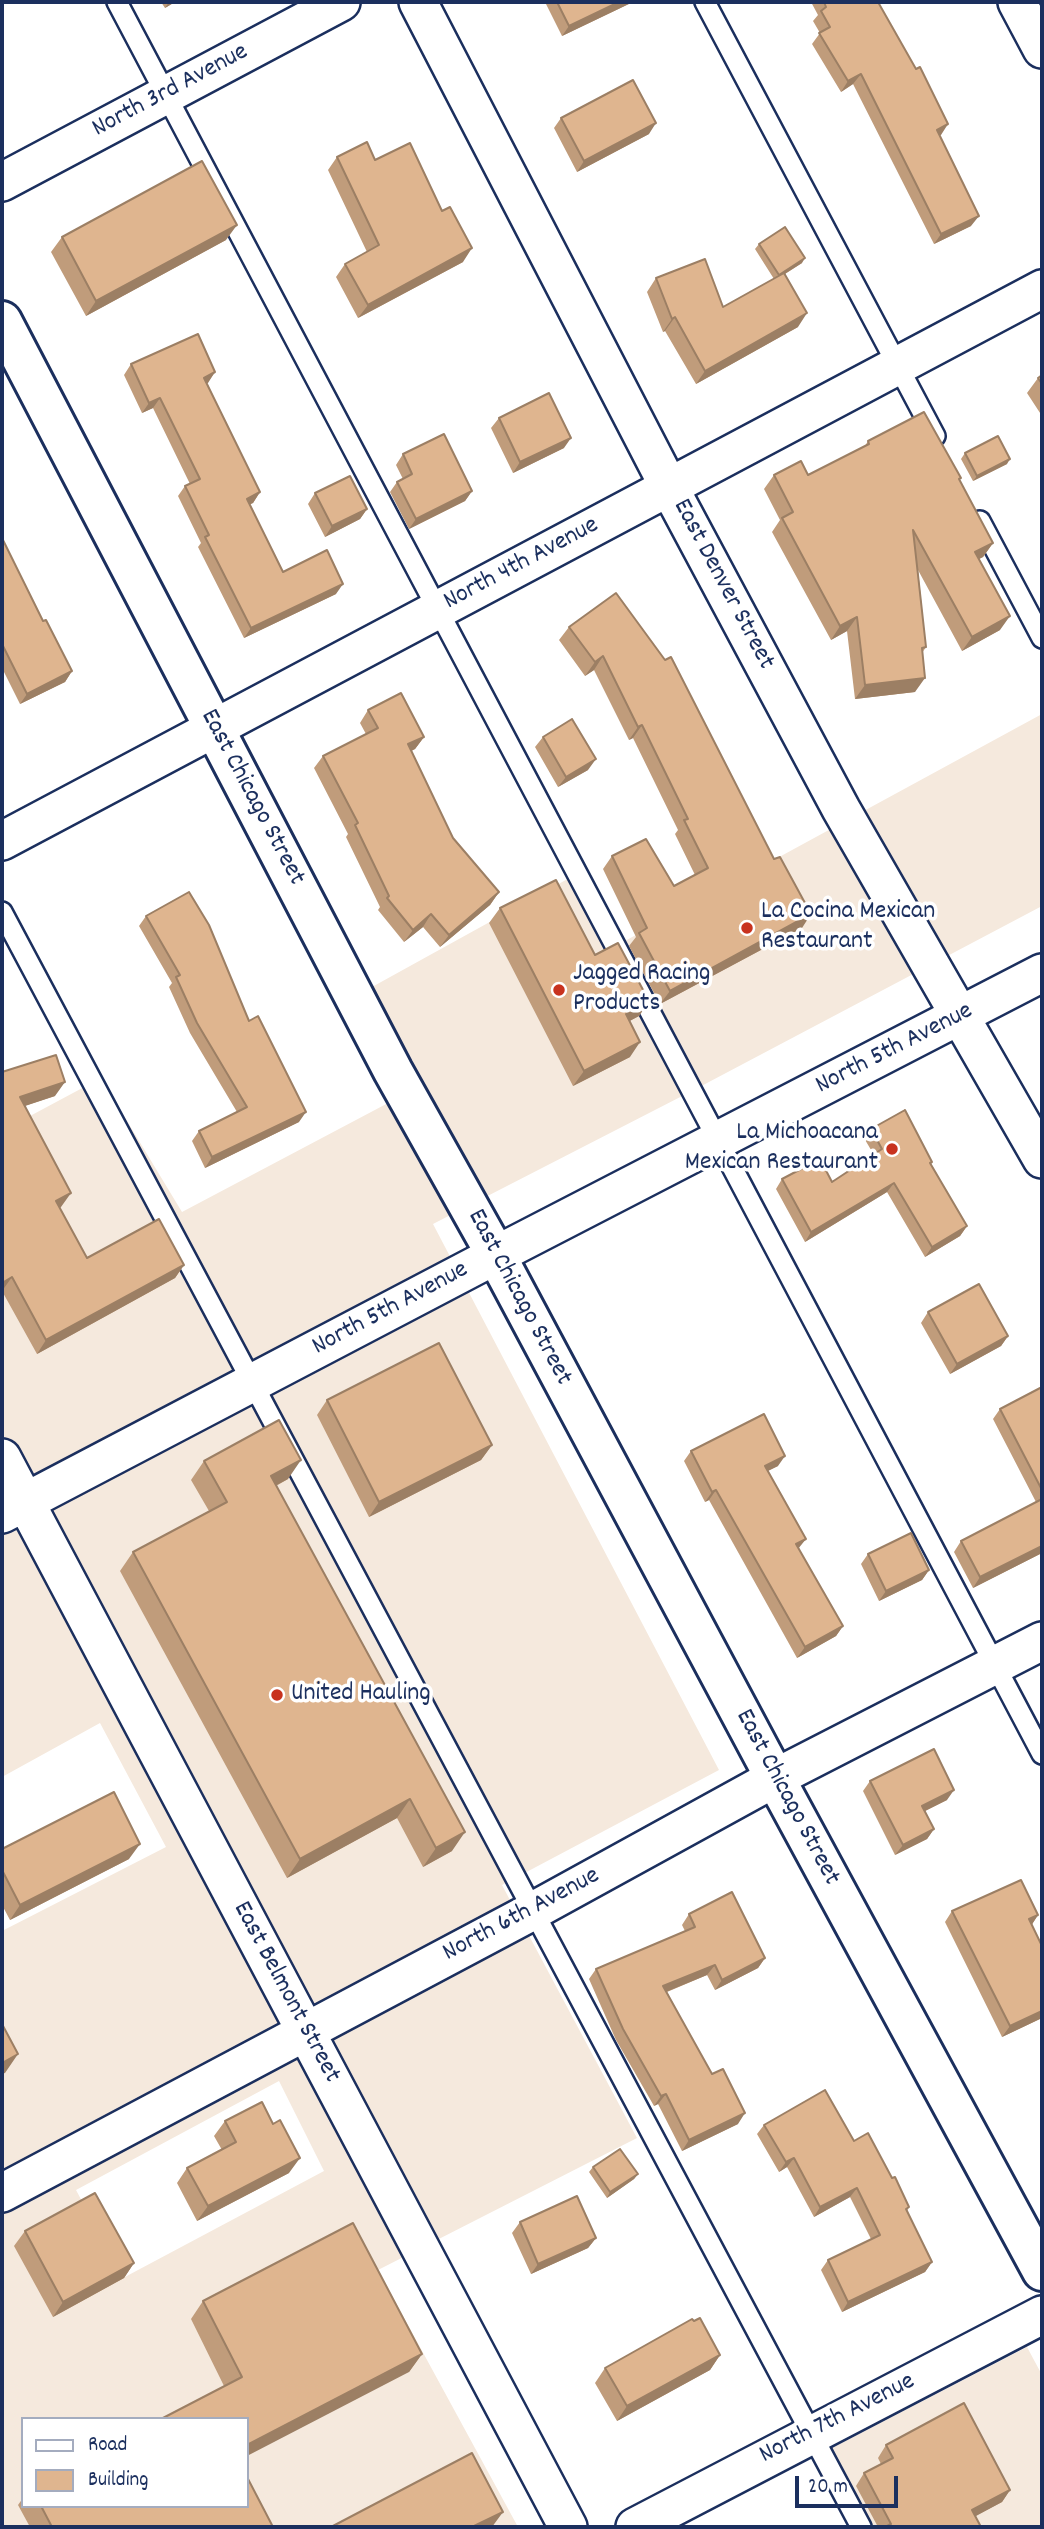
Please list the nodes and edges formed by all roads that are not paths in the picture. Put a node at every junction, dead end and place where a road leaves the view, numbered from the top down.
1 (117, 2) edge
2 (341, 2) edge
3 (418, 2) edge
4 (705, 2) edge
5 (1017, 2) edge
6 (1042, 49) edge
7 (166, 94) junction
8 (2, 182) edge
9 (1042, 289) edge
10 (2, 321) edge
11 (898, 366) junction
12 (944, 452) edge
13 (669, 487) junction
14 (970, 502) edge
15 (438, 610) junction
16 (1042, 638) edge
17 (214, 728) junction
18 (2, 841) edge
19 (2, 912) edge
20 (1042, 973) edge
21 (961, 1016) junction
22 (718, 1141) junction
23 (1042, 1158) edge
24 (496, 1255) junction
25 (252, 1383) junction
26 (2, 1458) edge
27 (13, 1508) edge
28 (1042, 1641) edge
29 (996, 1666) junction
30 (1042, 1754) edge
31 (775, 1778) junction
32 (533, 1911) junction
33 (305, 2032) junction
34 (2, 2193) edge
35 (1042, 2271) edge
36 (1042, 2315) edge
37 (811, 2434) junction
38 (568, 2527) edge
39 (635, 2527) edge
40 (861, 2527) edge

1 - 7 lane
2 - 7 street, North 3rd Avenue
3 - 13 street, East Denver Street
4 - 11 lane
5 - 6 street
7 - 8 street, North 3rd Avenue
7 - 15 lane
9 - 11 street, North 4th Avenue
10 - 17 street, East Chicago Street
11 - 12 lane
11 - 13 street, North 4th Avenue
13 - 15 street, North 4th Avenue
13 - 21 street, East Denver Street
14 - 16 lane
15 - 17 street, North 4th Avenue
15 - 22 lane
17 - 18 street, North 4th Avenue
17 - 24 street, East Chicago Street
19 - 25 lane
20 - 21 street, North 5th Avenue
21 - 22 street, North 5th Avenue
21 - 23 street, East Denver Street
22 - 24 street, North 5th Avenue
22 - 29 lane
24 - 25 street, North 5th Avenue
24 - 31 street, East Chicago Street
25 - 27 street, North 5th Avenue
25 - 32 lane
26 - 27 street, East Belmont Street
27 - 33 street, East Belmont Street
28 - 29 street, North 6th Avenue
29 - 30 lane
29 - 31 street, North 6th Avenue
31 - 32 street, North 6th Avenue
31 - 35 street, East Chicago Street
32 - 33 street, North 6th Avenue
32 - 37 lane
33 - 34 street, North 6th Avenue
33 - 38 street, East Belmont Street
36 - 37 street, North 7th Avenue
37 - 39 street, North 7th Avenue
37 - 40 lane

